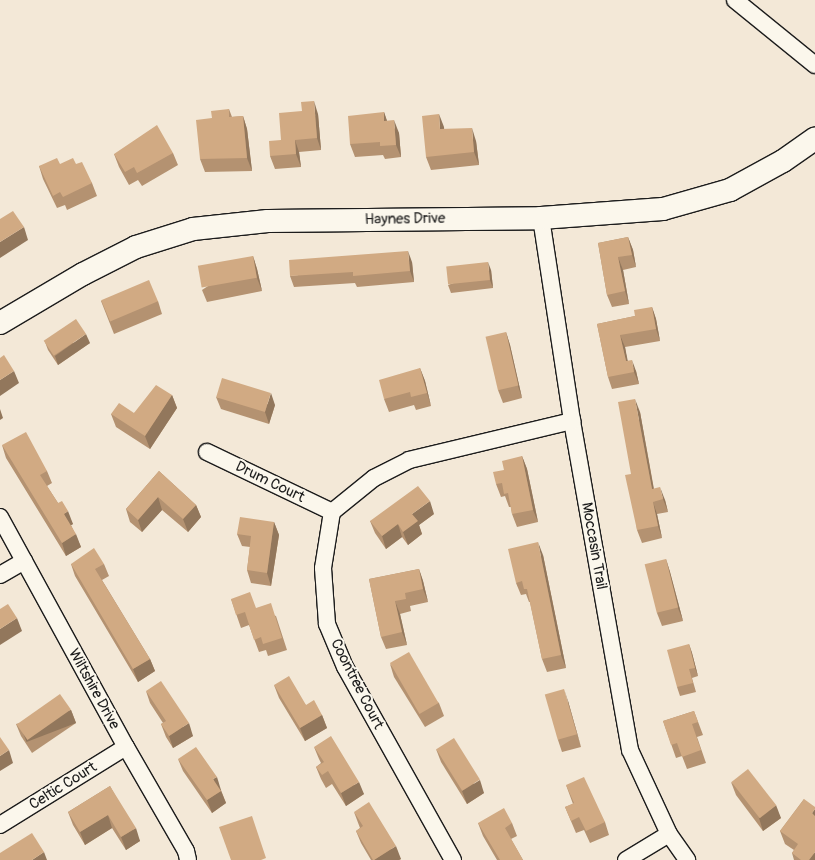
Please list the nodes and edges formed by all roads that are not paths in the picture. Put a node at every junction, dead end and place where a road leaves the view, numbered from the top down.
1 (735, 0) edge
2 (815, 65) edge
3 (815, 139) edge
4 (541, 218) junction
5 (0, 323) edge
6 (572, 421) junction
7 (208, 452) dead end
8 (332, 512) junction
9 (0, 517) edge
10 (24, 561) junction
11 (0, 575) edge
12 (126, 747) junction
13 (0, 825) edge
14 (669, 834) junction
15 (188, 860) edge
16 (453, 860) edge
17 (626, 860) edge
18 (687, 860) edge

1 - 2 street
3 - 4 street, Haynes Drive
4 - 5 street, Haynes Drive
4 - 6 street, Moccasin Trail
6 - 8 street
6 - 14 street, Moccasin Trail
7 - 8 street, Drum Court
8 - 16 street, Coontree Court
9 - 10 street, Wiltshire Drive
10 - 11 street
10 - 12 street, Wiltshire Drive
12 - 13 street, Celtic Court
12 - 15 street, Wiltshire Drive
14 - 17 street
14 - 18 street, Moccasin Trail

